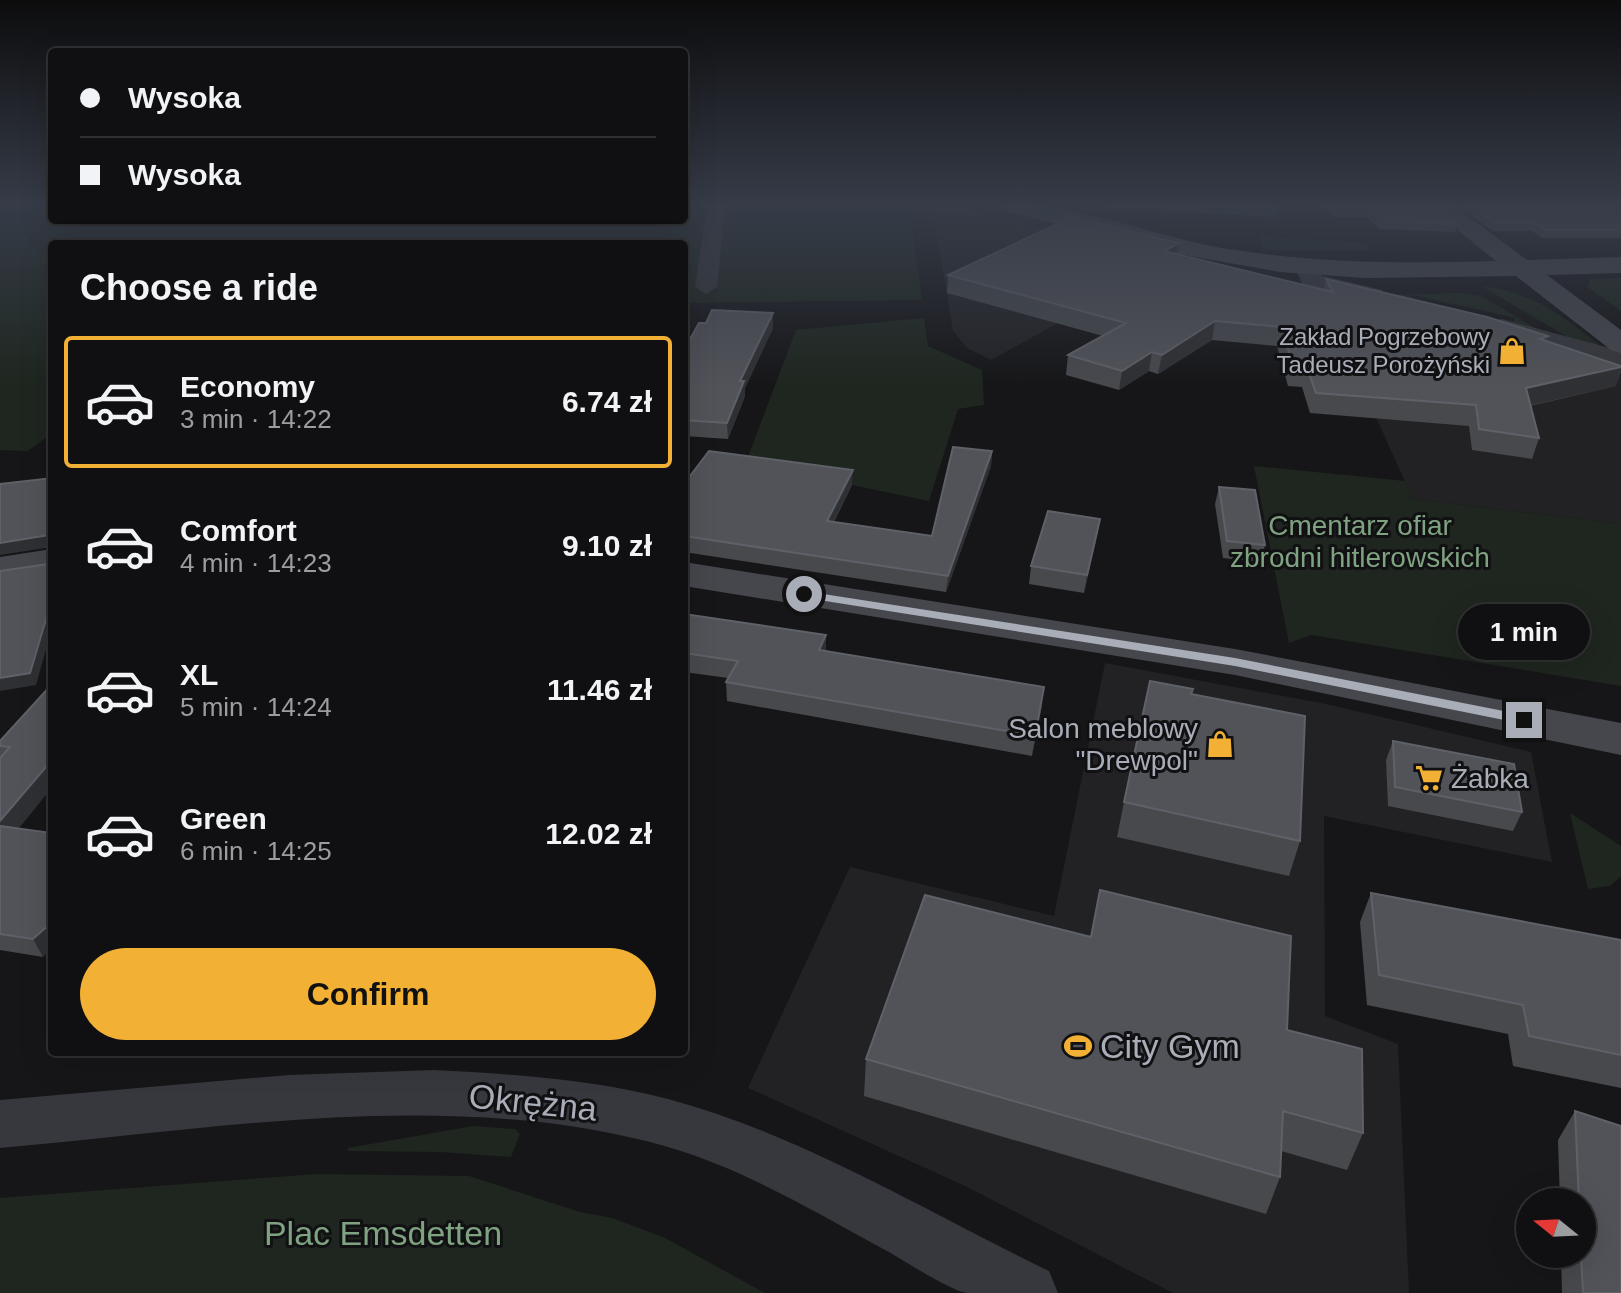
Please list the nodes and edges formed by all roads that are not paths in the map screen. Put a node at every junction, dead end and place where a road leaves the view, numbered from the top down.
1 (709, 266) edge
2 (1301, 266) edge
3 (1576, 266) edge
4 (1306, 267) junction
5 (1521, 268) junction
6 (706, 287) dead end
7 (1395, 301) edge
8 (1484, 322) edge
9 (1621, 344) edge
10 (1621, 359) edge
11 (48, 562) edge
12 (0, 569) edge
13 (688, 575) edge
14 (1621, 739) edge
15 (0, 1124) edge
16 (1027, 1293) edge

1 - 6 street
2 - 4 main road
3 - 5 main road
4 - 5 main road
4 - 7 street
5 - 9 main road
8 - 10 street
11 - 12 main road
13 - 14 main road
15 - 16 street, Okrężna

